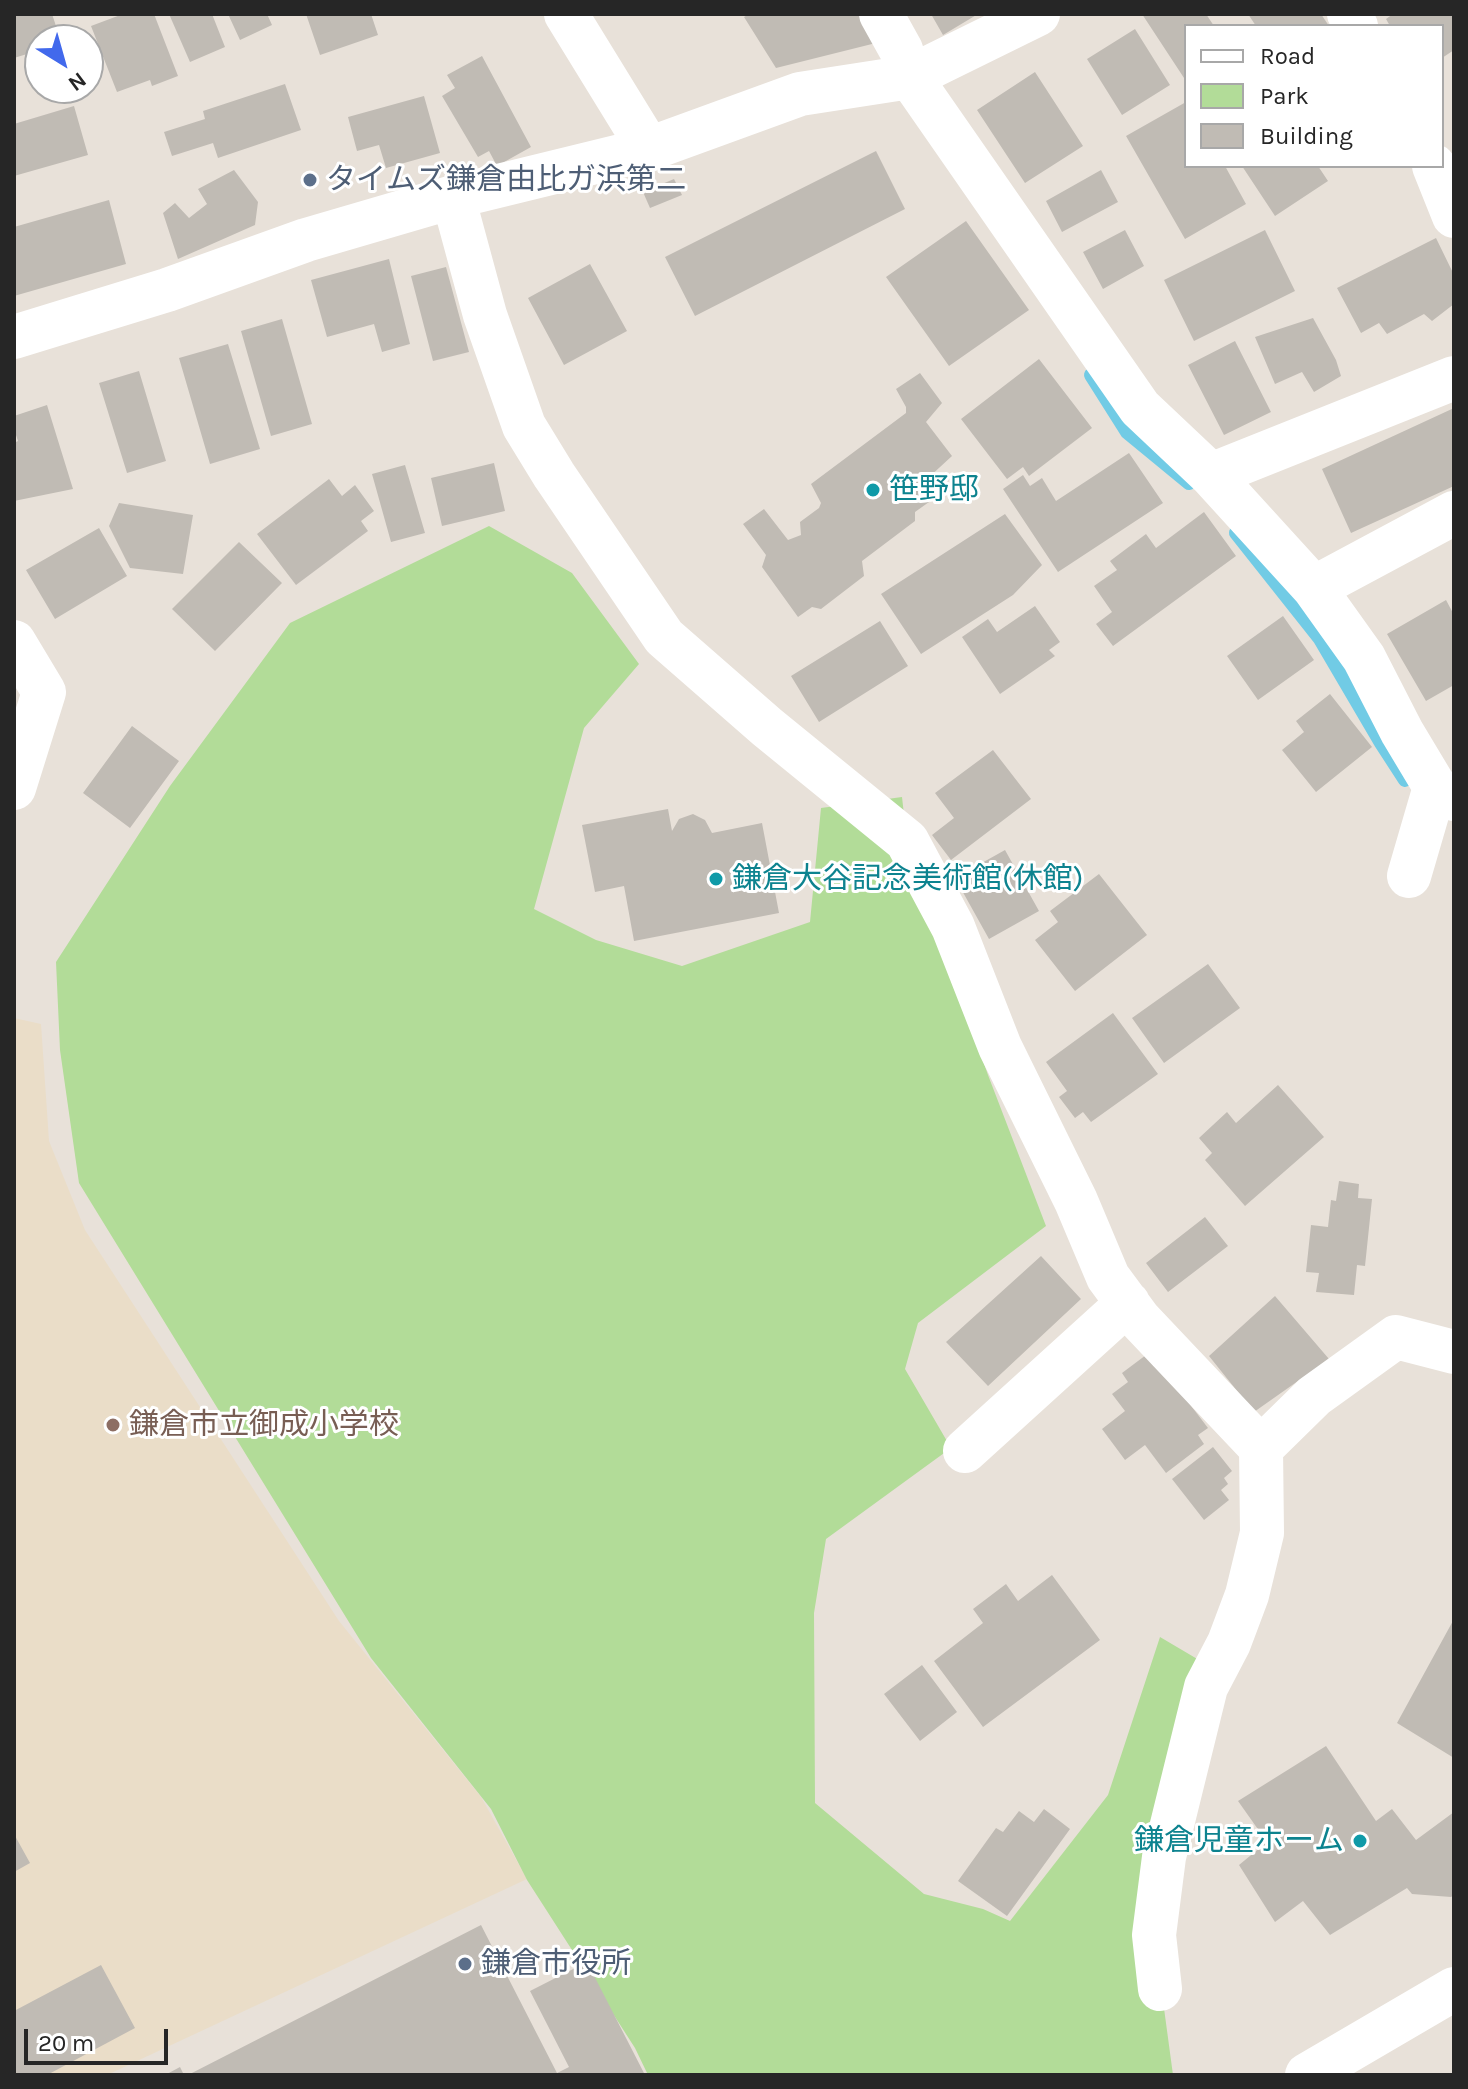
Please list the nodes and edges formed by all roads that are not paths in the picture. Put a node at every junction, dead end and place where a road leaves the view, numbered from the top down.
1 (566, 14) edge
2 (881, 14) edge
3 (1038, 14) edge
4 (910, 77) junction
5 (649, 149) junction
6 (1435, 168) edge
7 (453, 197) junction
8 (1454, 216) edge
9 (14, 337) edge
10 (1454, 378) edge
11 (1211, 475) junction
12 (1454, 513) edge
13 (1314, 588) junction
14 (14, 642) edge
15 (14, 788) edge
16 (1444, 793) edge
17 (1409, 876) dead end
18 (1128, 1303) junction
19 (1454, 1352) edge
20 (1261, 1448) junction
21 (965, 1451) dead end
22 (1160, 1989) dead end
23 (1454, 1989) edge
24 (1307, 2075) edge

1 - 5 street
2 - 4 street
3 - 4 street
4 - 5 street
4 - 11 street
5 - 7 street
6 - 8 street
7 - 9 street
7 - 18 street
10 - 11 street
11 - 13 street
12 - 13 street
13 - 16 street
14 - 15 street
16 - 17 street
18 - 20 street
18 - 21 street
19 - 20 street
20 - 22 street
23 - 24 street

